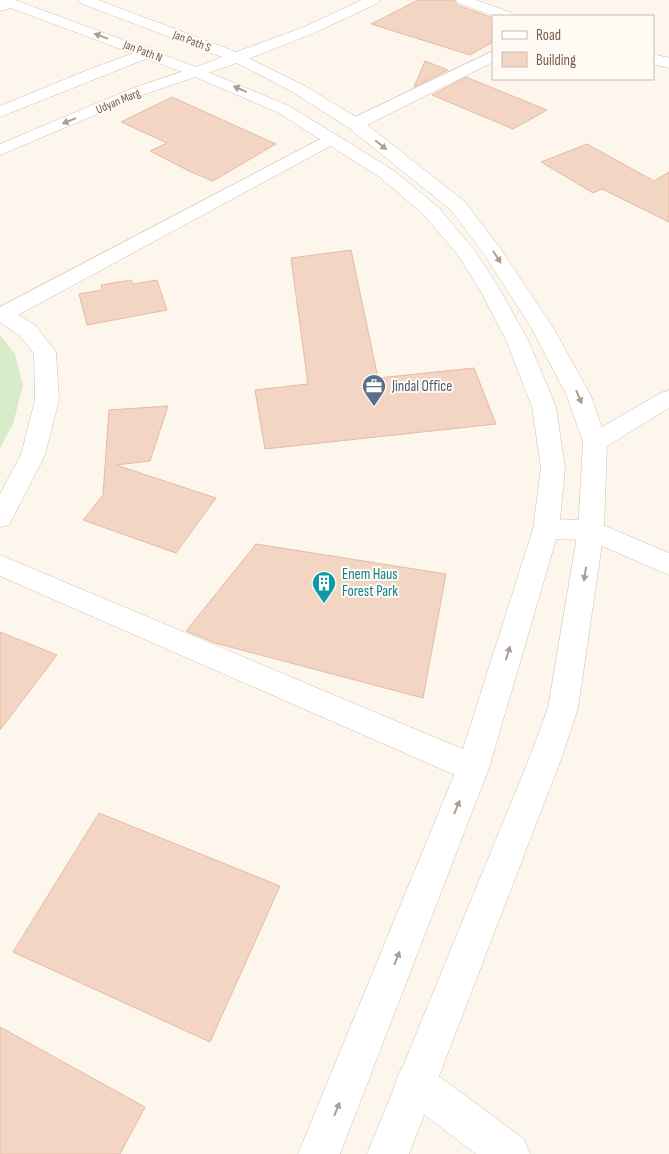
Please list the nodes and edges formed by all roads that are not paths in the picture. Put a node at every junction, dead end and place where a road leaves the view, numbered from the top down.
1 (85, 0) edge
2 (373, 0) edge
3 (463, 0) edge
4 (511, 0) edge
5 (4, 4) edge
6 (492, 10) junction
7 (504, 15) edge
8 (184, 38) junction
9 (148, 53) junction
10 (492, 56) edge
11 (238, 58) junction
12 (654, 59) edge
13 (669, 63) edge
14 (196, 72) junction
15 (290, 98) junction
16 (0, 112) edge
17 (355, 124) junction
18 (330, 138) junction
19 (0, 150) edge
20 (2, 315) edge
21 (669, 398) edge
22 (595, 442) junction
23 (0, 518) edge
24 (546, 530) junction
25 (591, 530) junction
26 (0, 564) edge
27 (669, 564) edge
28 (473, 768) junction
29 (415, 1083) junction
30 (319, 1154) edge
31 (388, 1154) edge
32 (509, 1154) edge

1 - 8 street, Jan Path S
2 - 11 street, Udyan Marg
3 - 6 street
4 - 6 street
9 -> 5 street, Jan Path N
6 - 7 street
8 - 9 street
8 - 11 street, Jan Path S
9 - 14 street, Jan Path N
9 - 16 street
10 - 17 street
11 - 14 street, Udyan Marg
11 - 15 street, Jan Path S
12 - 13 street
15 -> 14 street, Jan Path N
14 -> 19 street, Udyan Marg
15 - 17 street
15 - 18 street
17 -> 22 street
18 - 20 street
18 - 24 street
20 - 23 street
21 - 22 street
22 - 25 street
24 - 25 street
28 -> 24 street
25 - 27 street
25 -> 29 street
26 - 28 street
30 -> 28 street
29 - 31 street
29 - 32 street

